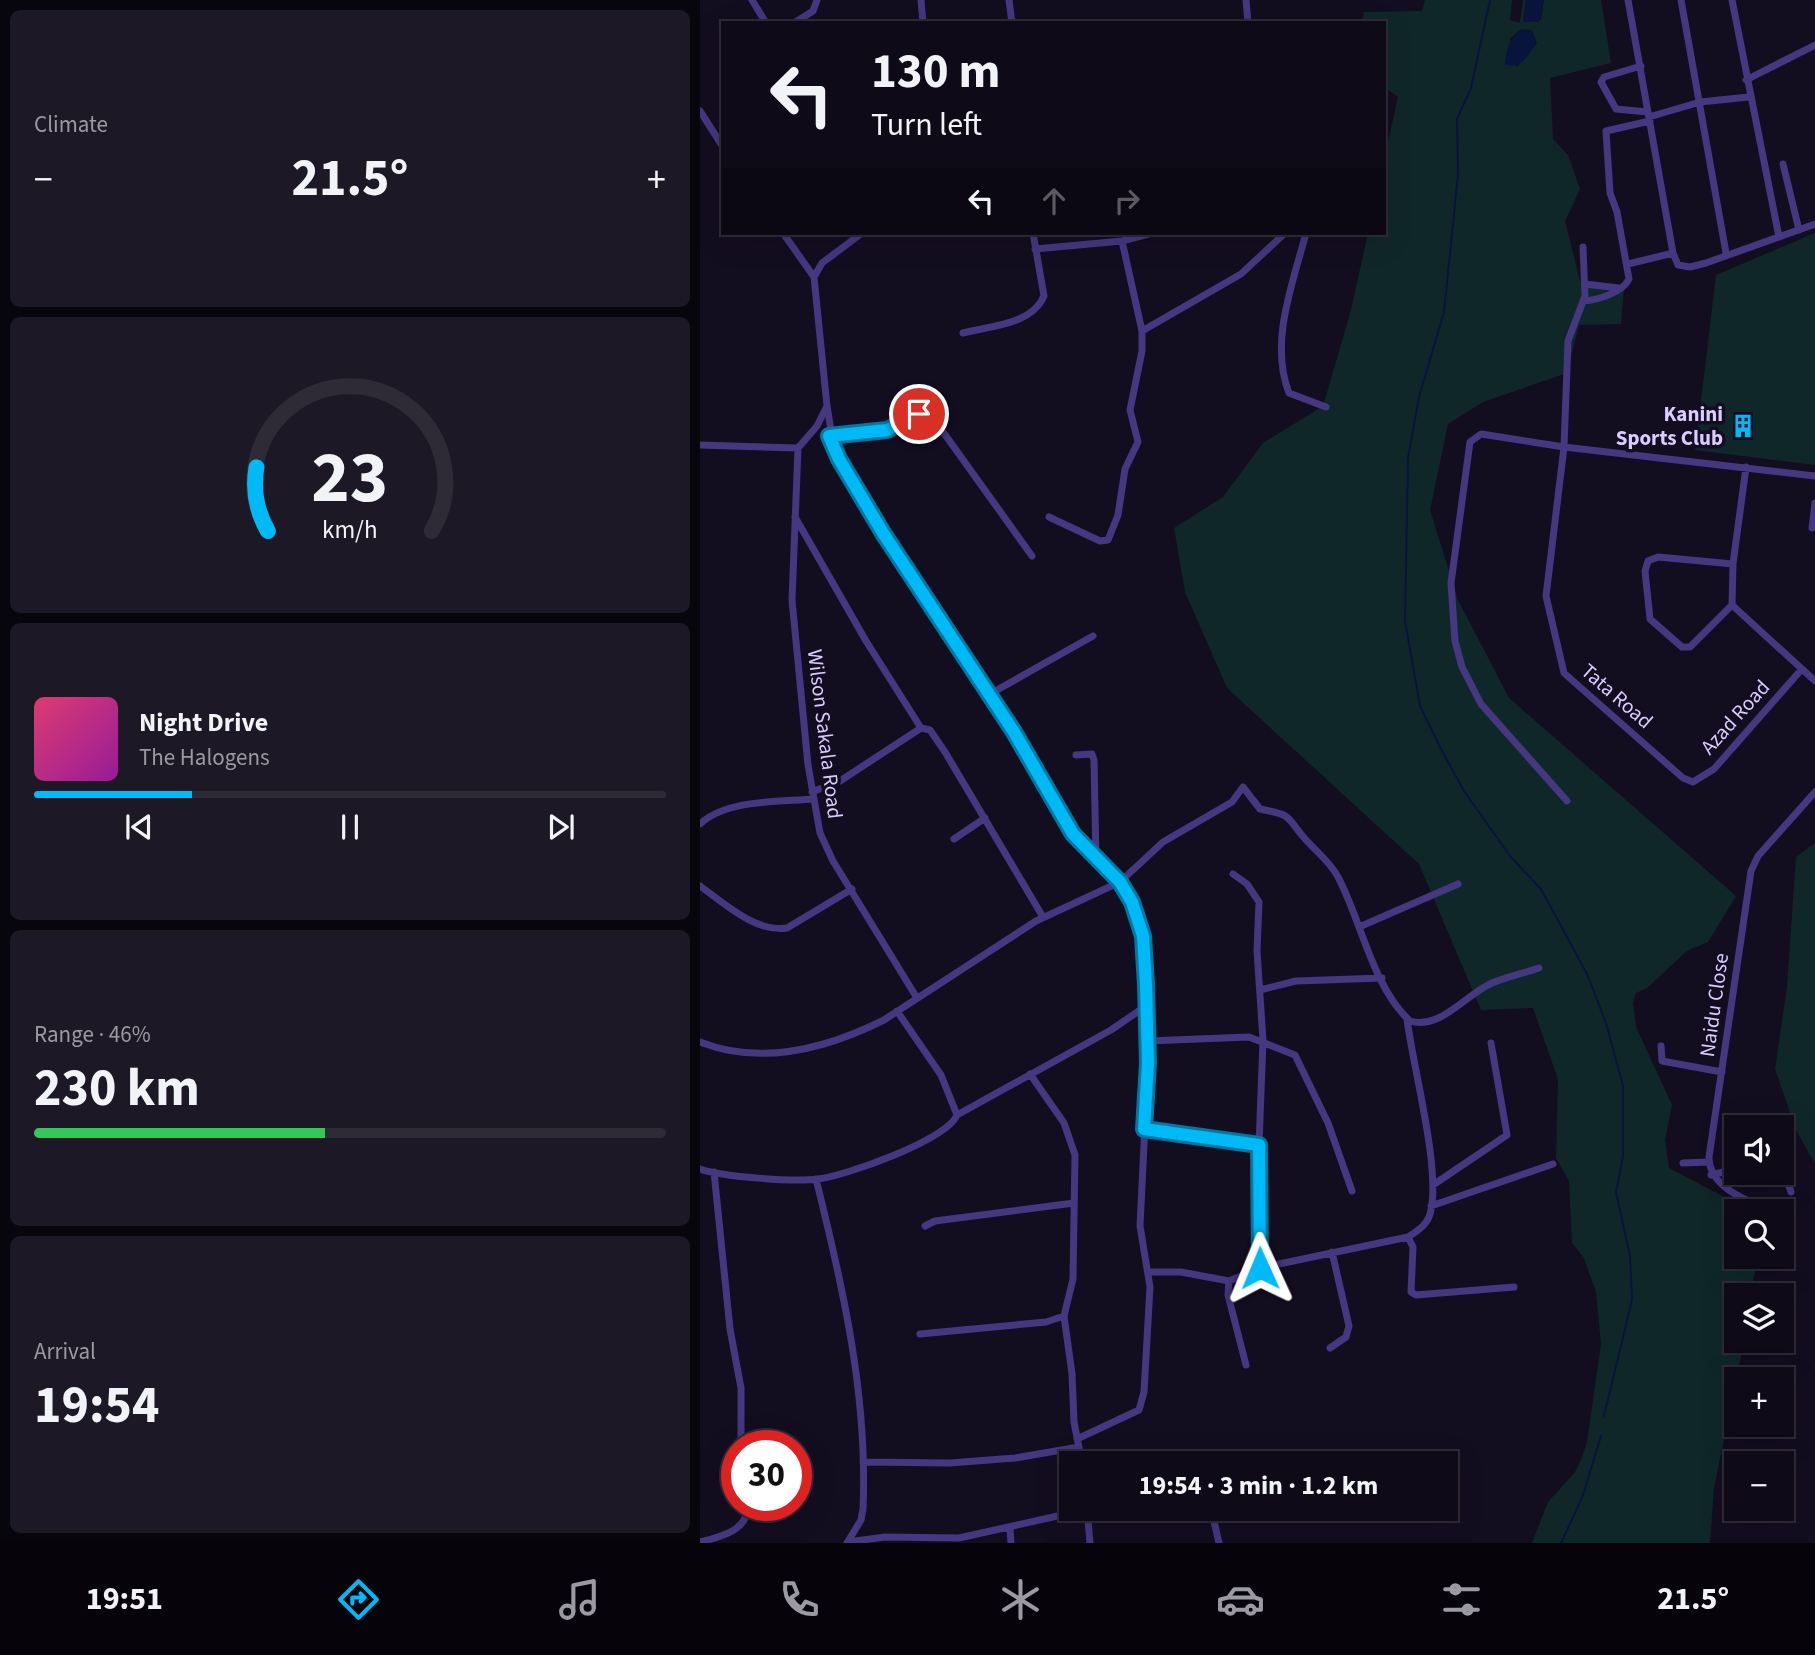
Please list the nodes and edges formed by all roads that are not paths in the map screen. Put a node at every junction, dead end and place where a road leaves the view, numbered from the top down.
1 (752, 0) edge
2 (817, 0) edge
3 (922, 0) edge
4 (1009, 0) edge
5 (1246, 0) edge
6 (1628, 0) edge
7 (1681, 0) edge
8 (1732, 0) edge
9 (765, 21) edge
10 (797, 21) edge
11 (923, 21) edge
12 (1012, 21) edge
13 (1248, 21) edge
14 (1815, 44) edge
15 (1641, 66) junction
16 (1746, 79) junction
17 (1749, 97) junction
18 (1700, 102) junction
19 (700, 111) edge
20 (1649, 117) junction
21 (721, 144) edge
22 (1783, 164) dead end
23 (1815, 224) edge
24 (1799, 230) junction
25 (784, 235) edge
26 (859, 235) edge
27 (1033, 235) edge
28 (1099, 235) edge
29 (1144, 235) edge
30 (1284, 235) edge
31 (1305, 235) edge
32 (1779, 237) junction
33 (1122, 241) junction
34 (1100, 242) junction
35 (1583, 247) dead end
36 (1035, 249) junction
37 (1672, 253) junction
38 (1726, 253) junction
39 (1628, 264) junction
40 (814, 276) junction
41 (1585, 284) junction
42 (1620, 288) junction
43 (1583, 300) junction
44 (1142, 331) junction
45 (963, 332) dead end
46 (827, 406) junction
47 (1326, 407) dead end
48 (829, 436) junction
49 (700, 445) edge
50 (1564, 447) junction
51 (798, 449) junction
52 (1746, 467) junction
53 (1815, 476) edge
54 (1815, 503) edge
55 (795, 517) junction
56 (1049, 517) dead end
57 (1812, 528) dead end
58 (1032, 556) dead end
59 (1733, 564) junction
60 (1732, 605) junction
61 (1093, 636) dead end
62 (1801, 670) junction
63 (1815, 681) edge
64 (988, 695) junction
65 (922, 728) junction
66 (1076, 755) dead end
67 (1693, 782) joint
68 (1815, 792) edge
69 (813, 796) junction
70 (1567, 801) dead end
71 (985, 818) junction
72 (700, 824) edge
73 (954, 839) dead end
74 (1097, 860) junction
75 (1233, 873) dead end
76 (1120, 882) junction
77 (1458, 884) dead end
78 (700, 886) edge
79 (852, 889) junction
80 (1043, 917) junction
81 (1359, 927) junction
82 (1539, 968) dead end
83 (1382, 978) junction
84 (1260, 990) junction
85 (917, 998) junction
86 (1146, 1006) junction
87 (897, 1011) junction
88 (1407, 1019) junction
89 (1263, 1040) junction
90 (1147, 1041) junction
91 (700, 1042) edge
92 (1491, 1043) dead end
93 (1661, 1046) dead end
94 (1722, 1072) junction
95 (1030, 1074) junction
96 (957, 1115) junction
97 (1144, 1129) junction
98 (1259, 1145) junction
99 (1708, 1162) junction
100 (1683, 1163) dead end
101 (1553, 1164) dead end
102 (701, 1172) edge
103 (713, 1172) junction
104 (1724, 1172) edge
105 (1711, 1175) junction
106 (816, 1180) junction
107 (1433, 1185) junction
108 (1789, 1185) edge
109 (1352, 1191) dead end
110 (1791, 1192) dead end
111 (1747, 1199) edge
112 (1074, 1203) junction
113 (1431, 1206) junction
114 (925, 1226) dead end
115 (1408, 1237) junction
116 (1332, 1252) junction
117 (1260, 1268) junction
118 (1149, 1272) junction
119 (1229, 1281) junction
120 (1514, 1287) dead end
121 (1064, 1315) junction
122 (920, 1334) dead end
123 (1330, 1348) dead end
124 (1245, 1365) dead end
125 (741, 1430) edge
126 (1078, 1443) junction
127 (1080, 1451) edge
128 (863, 1462) junction
129 (1059, 1515) edge
130 (743, 1521) edge
131 (1088, 1521) edge
132 (1214, 1521) edge
133 (1010, 1529) junction
134 (715, 1541) edge
135 (938, 1541) edge
136 (700, 1542) edge
137 (848, 1543) edge
138 (1011, 1543) edge
139 (1090, 1543) edge
140 (1219, 1543) edge

1 - 9 street
2 - 10 street
3 - 11 street
4 - 12 street
5 - 13 street
6 - 15 street
7 - 18 street
8 - 16 street
14 - 16 street
15 - 20 street
15 - 20 street
16 - 17 street
17 - 18 street
17 - 32 street
18 - 20 street
18 - 38 street
19 - 21 street
20 - 37 street
20 - 39 street
22 - 24 street
23 - 24 street
24 - 32 street
25 - 40 street
26 - 40 street
27 - 36 street
28 - 34 street
29 - 33 street
30 - 44 street
31 - 47 street
32 - 38 street
33 - 34 street
33 - 44 street
34 - 36 street
35 - 41 street, Tata Road
36 - 45 street
37 - 38 street
37 - 39 street
39 - 42 street
40 - 46 street
41 - 42 street
41 - 43 street, Tata Road
42 - 43 street
43 - 50 street, Tata Road
44 - 56 street
46 - 48 street
46 - 51 street
48 - 58 street
48 - 64 street
49 - 51 street
50 - 52 street
50 - 67 street, Tata Road
50 - 70 street
51 - 55 street, Wilson Sakala Road
52 - 53 street
52 - 59 street
54 - 57 street
55 - 65 street
55 - 69 street, Wilson Sakala Road
59 - 60 street
59 - 60 street
60 - 62 street
61 - 64 street
62 - 63 street
62 - 67 street, Azad Road
64 - 74 street
65 - 69 street
65 - 71 street
66 - 74 street
68 - 94 street, Naidu Close
69 - 72 street
69 - 79 street, Wilson Sakala Road
71 - 73 street
71 - 80 street
74 - 76 street
75 - 84 street
76 - 80 street
76 - 81 street
76 - 86 street
77 - 81 street
78 - 79 street
79 - 85 street, Wilson Sakala Road
80 - 85 street
81 - 83 street
82 - 88 street
83 - 84 street
83 - 88 street
84 - 89 street
85 - 87 street
86 - 90 street
86 - 95 street
87 - 91 street
87 - 96 street
88 - 107 street
89 - 90 street
89 - 98 street
89 - 109 street
90 - 97 street
92 - 107 street
93 - 94 street
94 - 99 street, Naidu Close
95 - 96 street
95 - 112 street
96 - 106 street
97 - 98 street
97 - 118 street
98 - 117 street
99 - 100 street
99 - 105 street, Naidu Close
101 - 113 street
102 - 103 street
103 - 106 street
103 - 125 street
104 - 105 street
105 - 111 street
106 - 128 street
107 - 113 street
108 - 110 street
112 - 114 street
112 - 121 street
113 - 115 street
115 - 116 street
115 - 120 street
116 - 117 street
116 - 123 street
117 - 119 street
118 - 119 street
118 - 126 street
119 - 124 street
121 - 122 street
121 - 126 street
126 - 127 street
126 - 128 street
128 - 137 street
129 - 133 street
130 - 134 street
131 - 139 street
132 - 140 street
133 - 135 street
133 - 138 street
134 - 136 street
135 - 137 street

